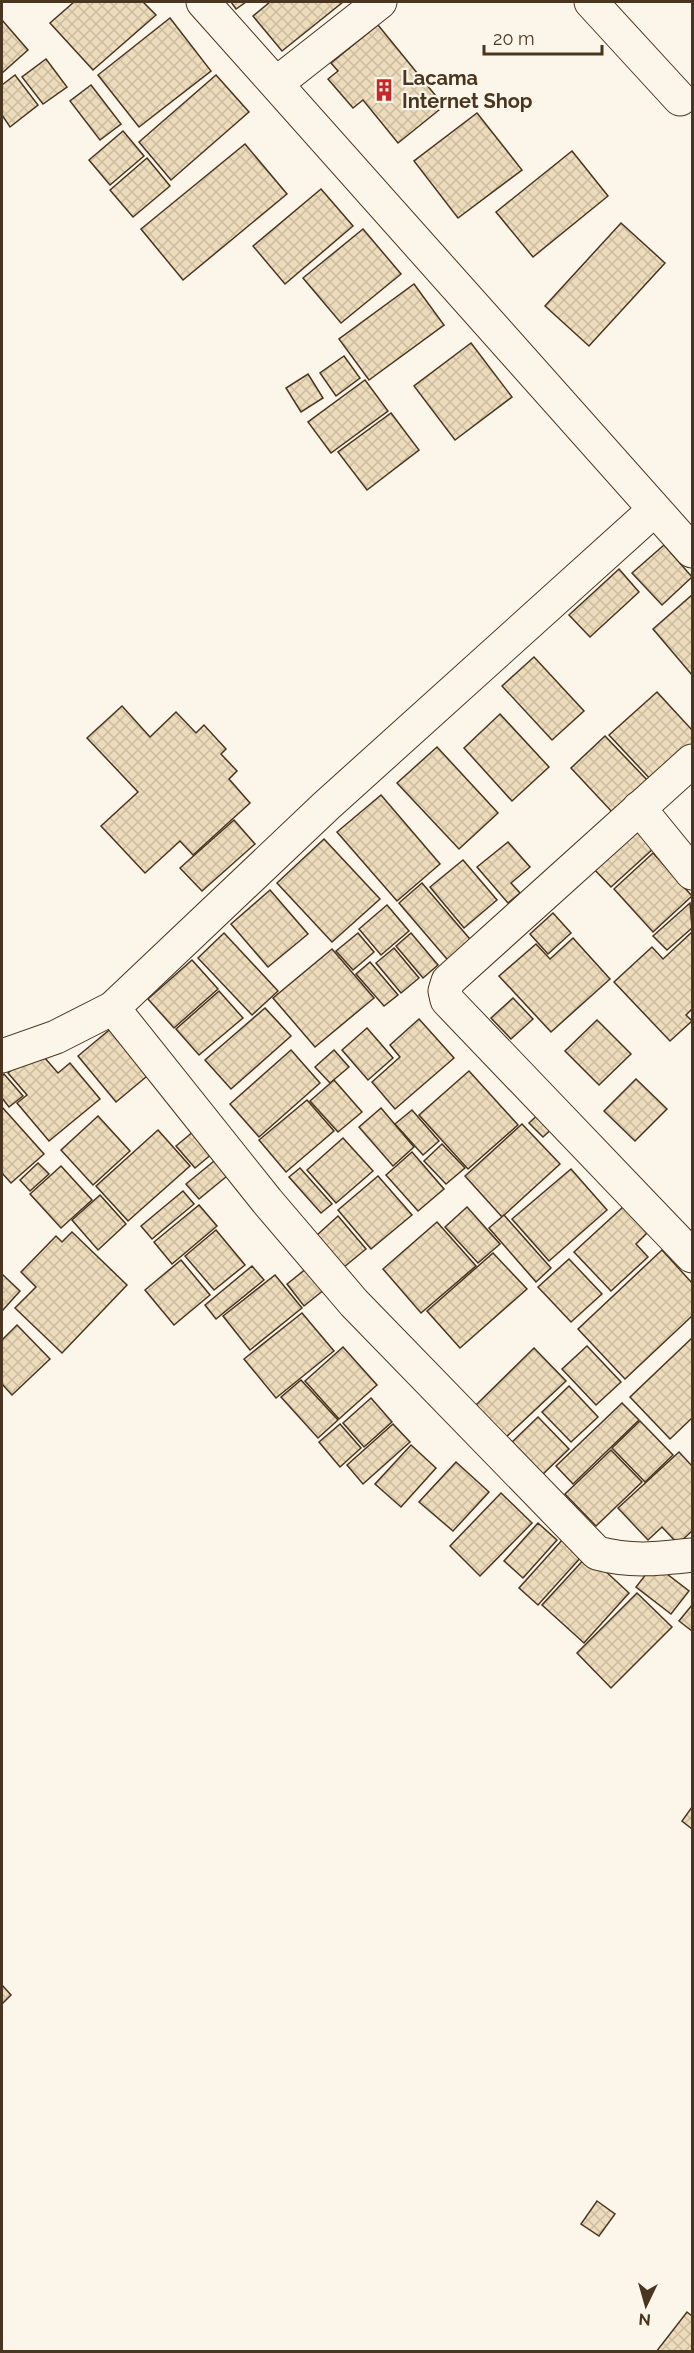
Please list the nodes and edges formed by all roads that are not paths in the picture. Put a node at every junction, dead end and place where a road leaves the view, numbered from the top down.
1 (203, 2) edge
2 (380, 2) edge
3 (591, 2) edge
4 (277, 83) junction
5 (680, 99) dead end
6 (654, 510) junction
7 (690, 545) edge
8 (693, 761) edge
9 (639, 808) junction
10 (693, 873) edge
11 (113, 1008) junction
12 (2, 1056) edge
13 (693, 1256) edge
14 (693, 1555) edge

1 - 4 street
2 - 4 street
3 - 5 street
4 - 6 street
6 - 7 street
6 - 11 street
8 - 9 street
9 - 10 street
9 - 13 street
11 - 12 street
11 - 14 street

